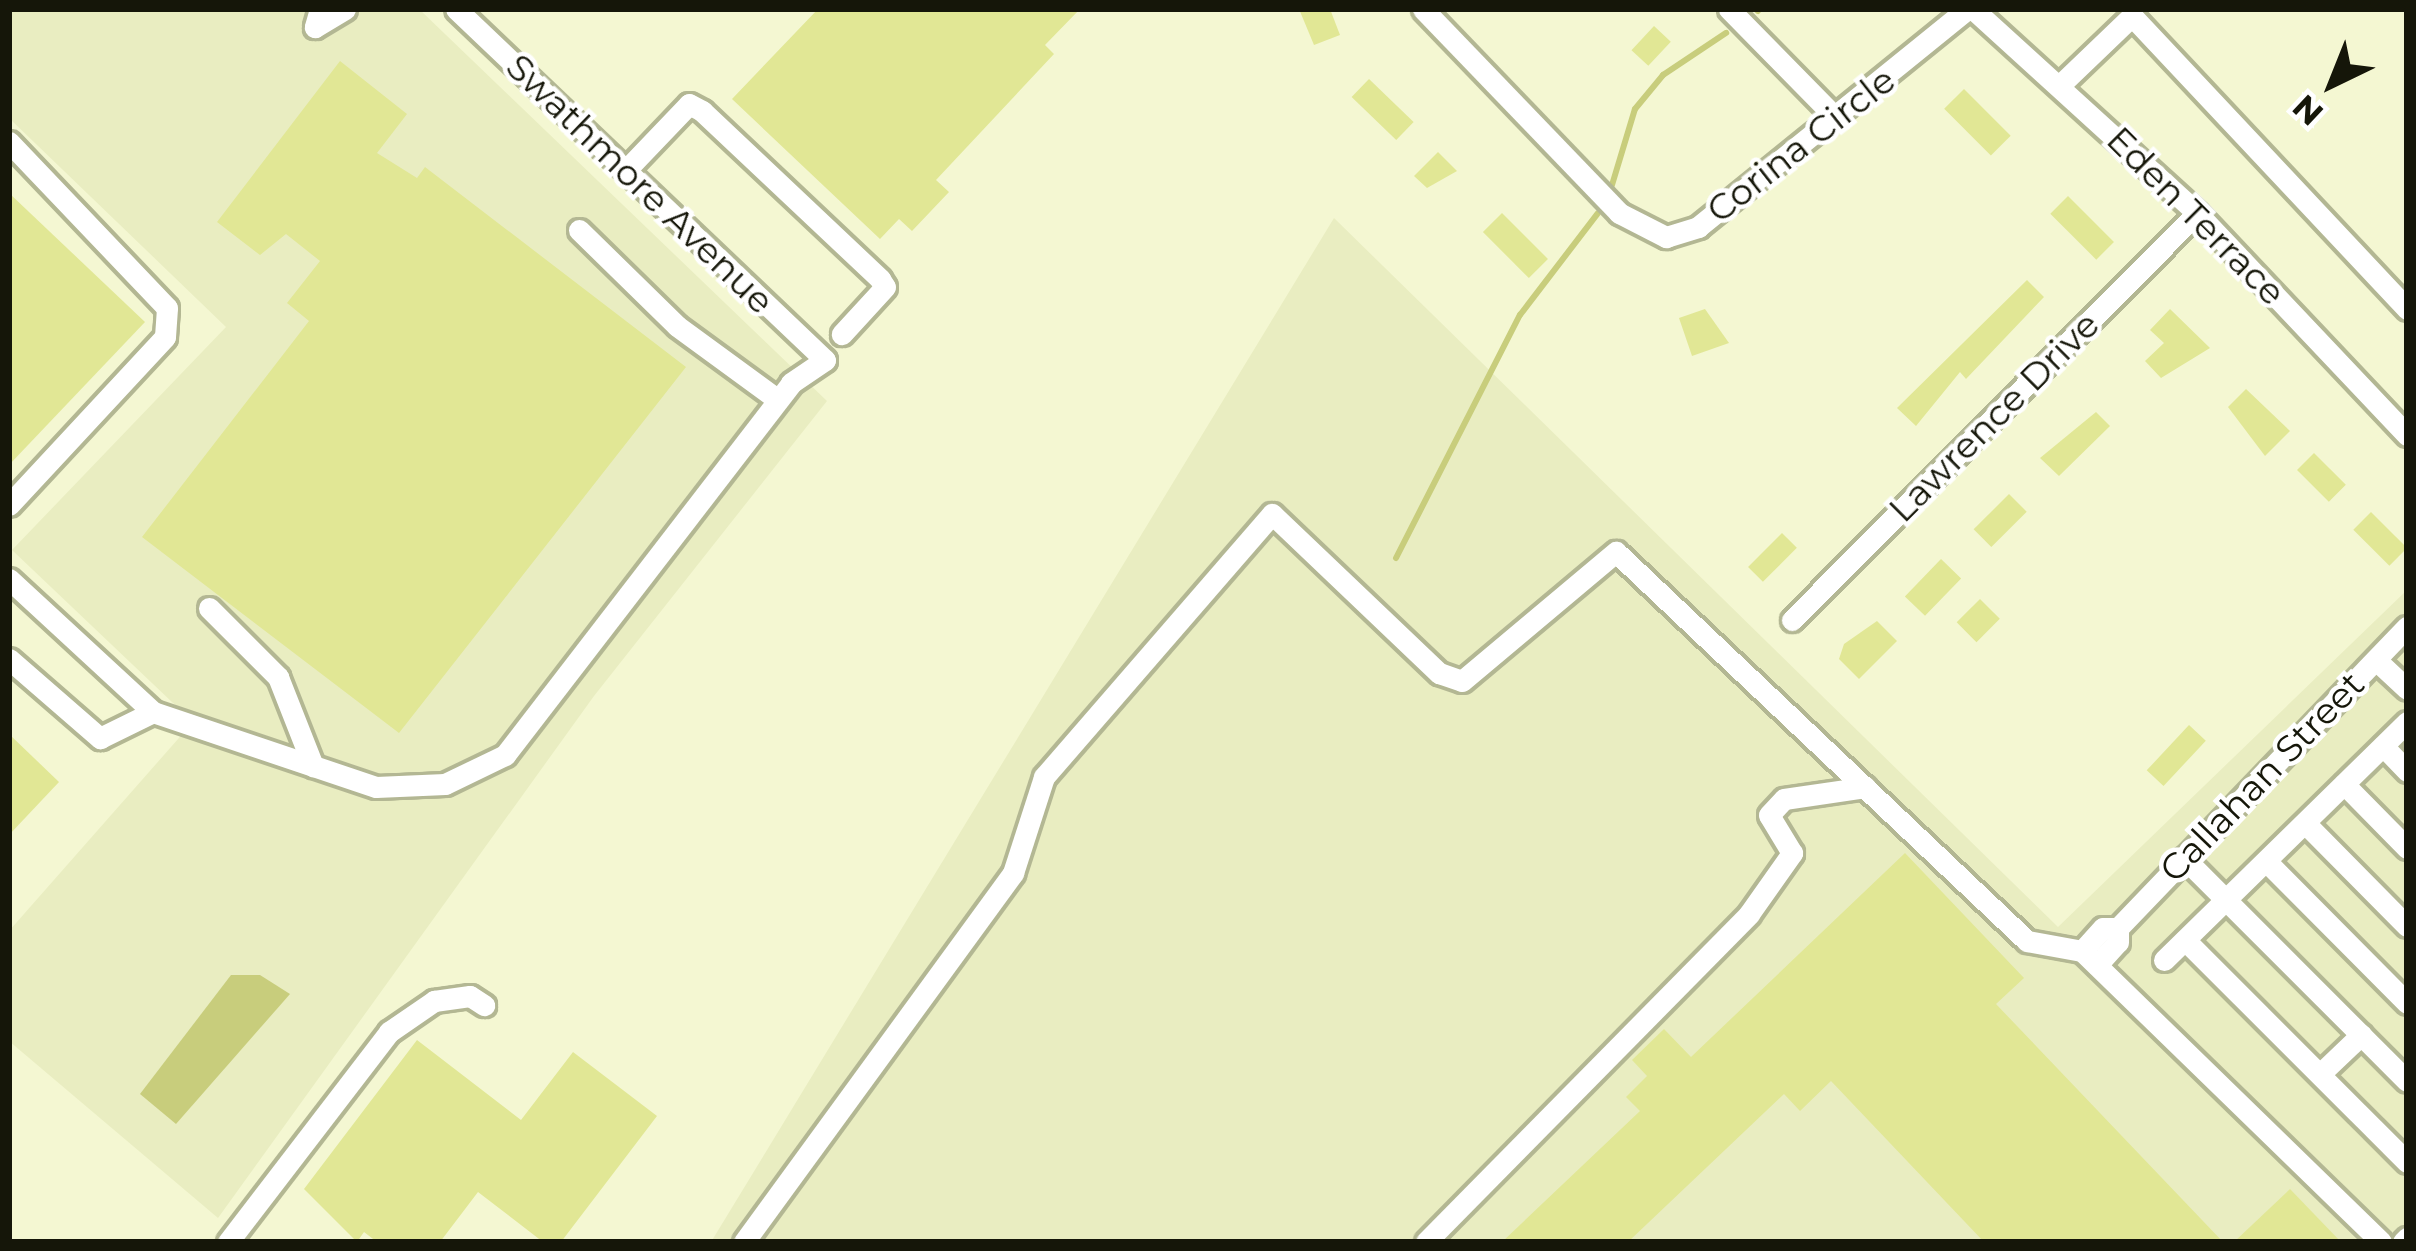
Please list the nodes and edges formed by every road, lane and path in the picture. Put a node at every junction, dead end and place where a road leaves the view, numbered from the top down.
1 (320, 9) edge
2 (345, 9) edge
3 (1423, 9) edge
4 (1729, 9) edge
5 (1970, 9) edge
6 (462, 11) edge
7 (2136, 13) edge
8 (2060, 85) junction
9 (1834, 116) junction
10 (9, 142) edge
11 (626, 170) junction
12 (2197, 213) junction
13 (580, 230) dead end
14 (2399, 284) edge
15 (2407, 309) edge
16 (842, 334) dead end
17 (778, 400) junction
18 (2407, 435) edge
19 (9, 505) edge
20 (9, 579) edge
21 (209, 608) dead end
22 (1792, 620) dead end
23 (2407, 627) edge
24 (9, 659) edge
25 (2376, 660) junction
26 (2407, 689) edge
27 (153, 712) junction
28 (2407, 722) edge
29 (2383, 746) junction
30 (314, 766) junction
31 (2407, 771) edge
32 (2344, 784) junction
33 (1865, 787) junction
34 (2305, 823) junction
35 (2407, 848) edge
36 (2184, 858) junction
37 (2266, 861) junction
38 (2227, 900) junction
39 (2407, 926) edge
40 (2186, 940) junction
41 (2089, 958) junction
42 (2164, 961) dead end
43 (2407, 1003) edge
44 (484, 1005) dead end
45 (2361, 1035) junction
46 (2320, 1074) junction
47 (2407, 1081) edge
48 (2407, 1162) edge
49 (228, 1242) edge
50 (744, 1242) edge
51 (1426, 1242) edge
52 (2381, 1242) edge

1 - 2 street
3 - 9 street, Corina Circle
4 - 9 street
5 - 8 street, Eden Terrace
5 - 9 street, Corina Circle
6 - 11 street, Swathmore Avenue
7 - 8 street
7 - 14 street
8 - 12 street, Eden Terrace
10 - 19 street
11 - 16 street
11 - 17 street, Swathmore Avenue
12 - 18 street, Eden Terrace
12 - 22 street, Lawrence Drive
13 - 17 street
14 - 15 street
17 - 30 street
20 - 27 street
21 - 30 street
23 - 25 street, Callahan Street
24 - 27 street
25 - 26 street
25 - 36 street, Callahan Street
27 - 30 street
28 - 29 street
29 - 31 street
29 - 32 street
32 - 34 street
32 - 35 street
33 - 41 street
33 - 50 street
33 - 51 street
34 - 37 street
34 - 39 street
36 - 38 street
36 - 41 street, Callahan Street
37 - 38 street
37 - 43 street
38 - 40 street
38 - 45 street
40 - 42 street
40 - 46 street
41 - 52 street
44 - 49 street
45 - 46 street
45 - 47 street
46 - 48 street

